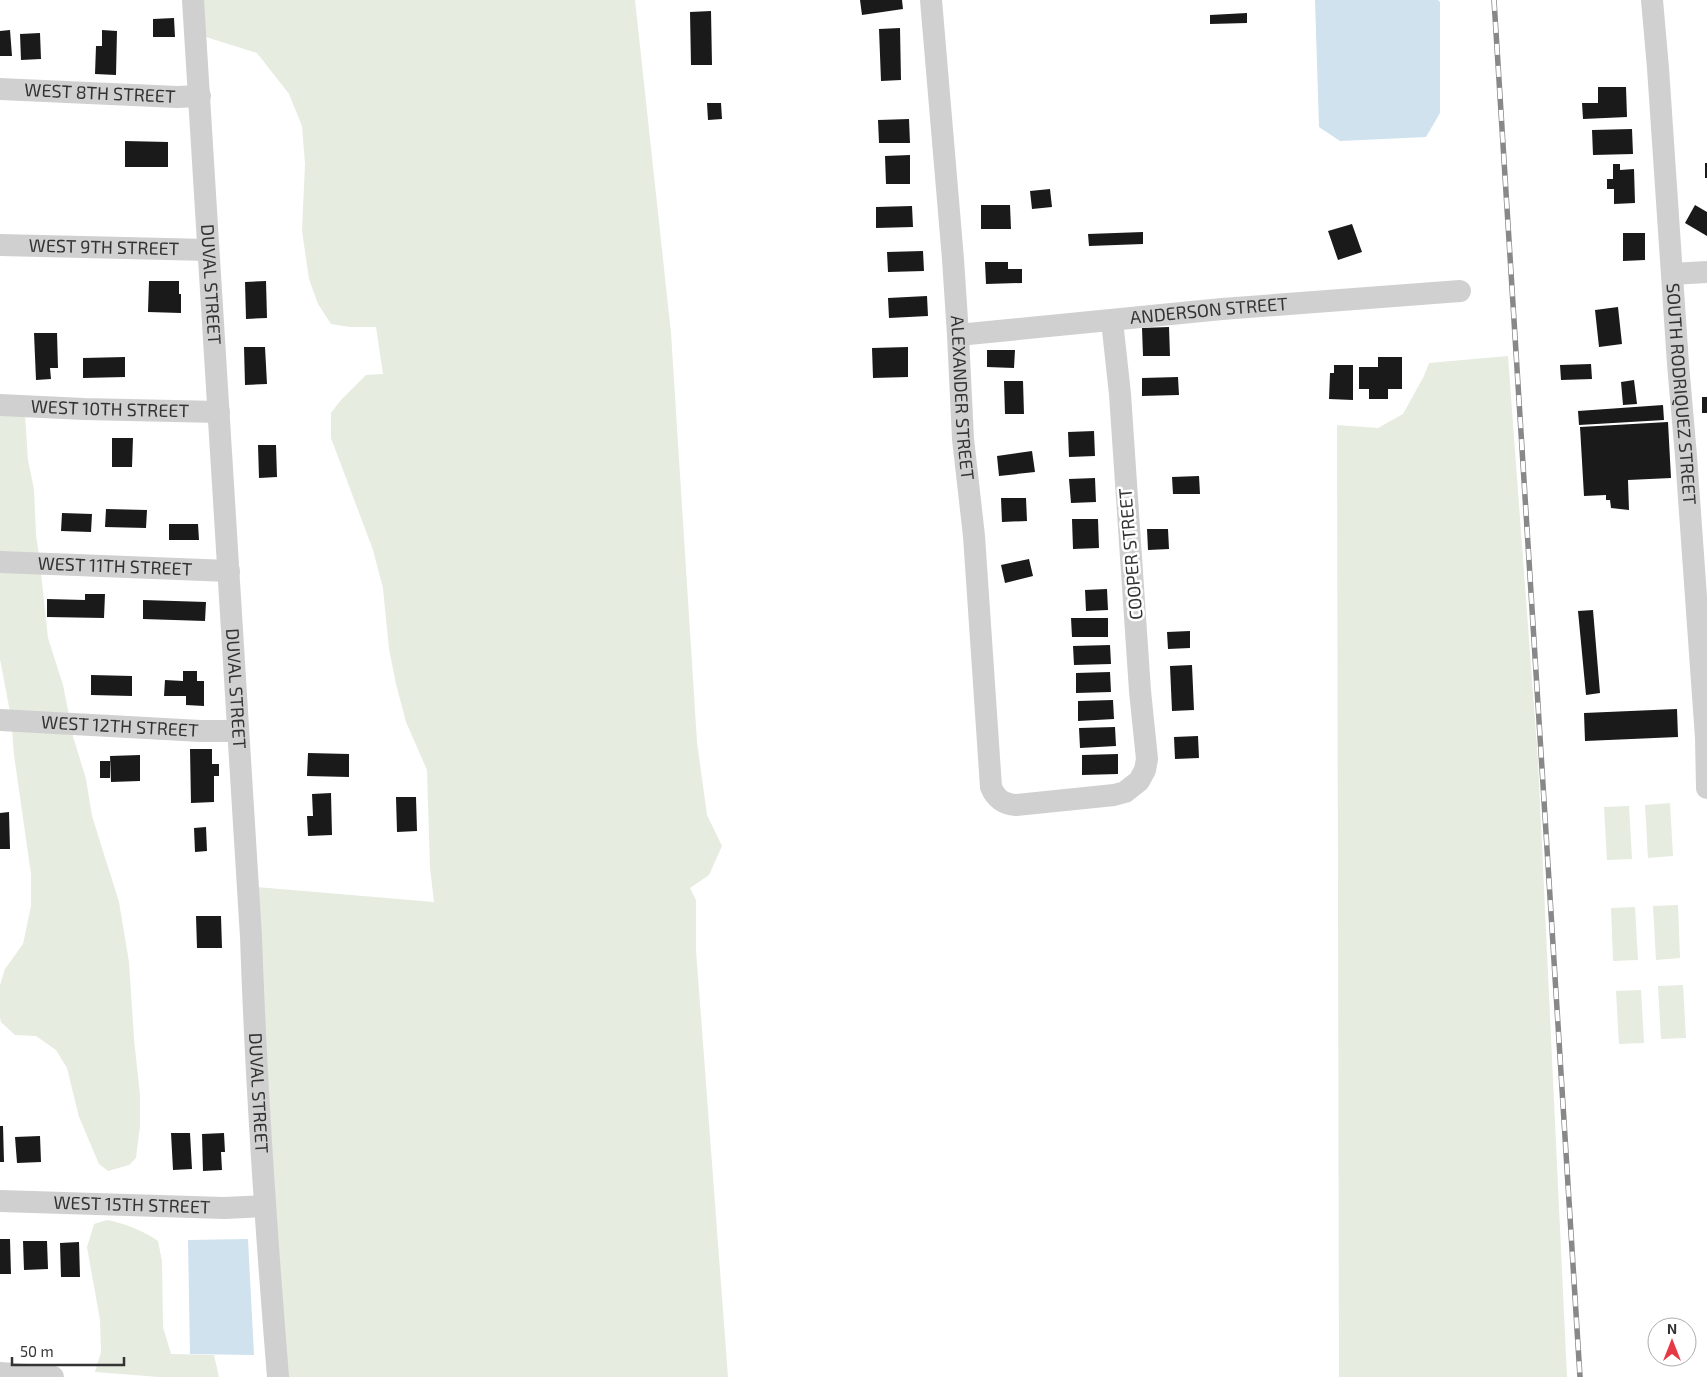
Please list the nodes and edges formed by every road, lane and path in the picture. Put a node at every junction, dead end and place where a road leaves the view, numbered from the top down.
1 (193, 0) edge
2 (931, 0) edge
3 (1652, 0) edge
4 (0, 89) edge
5 (200, 96) junction
6 (0, 245) edge
7 (208, 250) junction
8 (1707, 272) edge
9 (1672, 274) junction
10 (1460, 292) dead end
11 (1112, 320) junction
12 (958, 335) junction
13 (0, 404) edge
14 (219, 412) junction
15 (1698, 506) edge
16 (0, 562) edge
17 (229, 571) junction
18 (0, 720) edge
19 (238, 731) junction
20 (1707, 751) edge
21 (1707, 788) edge
22 (994, 794) joint
23 (0, 1201) edge
24 (265, 1206) junction
25 (0, 1372) edge
26 (53, 1377) edge
27 (278, 1377) edge

1 - 5 street, DUVAL STREET
2 - 12 street, ALEXANDER STREET
3 - 9 street, SOUTH RODRIQUEZ STREET
4 - 5 street, WEST 8TH STREET
5 - 7 street, DUVAL STREET
6 - 7 street, WEST 9TH STREET
7 - 14 street, DUVAL STREET
8 - 9 street
9 - 15 street, SOUTH RODRIQUEZ STREET
10 - 11 street, ANDERSON STREET
11 - 12 street, ANDERSON STREET
11 - 22 street, COOPER STREET
12 - 22 street, ALEXANDER STREET
13 - 14 street, WEST 10TH STREET
14 - 17 street, DUVAL STREET
15 - 20 street, SOUTH RODRIQUEZ STREET
16 - 17 street, WEST 11TH STREET
17 - 19 street, DUVAL STREET
18 - 19 street, WEST 12TH STREET
19 - 24 street, DUVAL STREET
20 - 21 street, SOUTH RODRIQUEZ STREET
23 - 24 street, WEST 15TH STREET
24 - 27 street, DUVAL STREET
25 - 26 street

